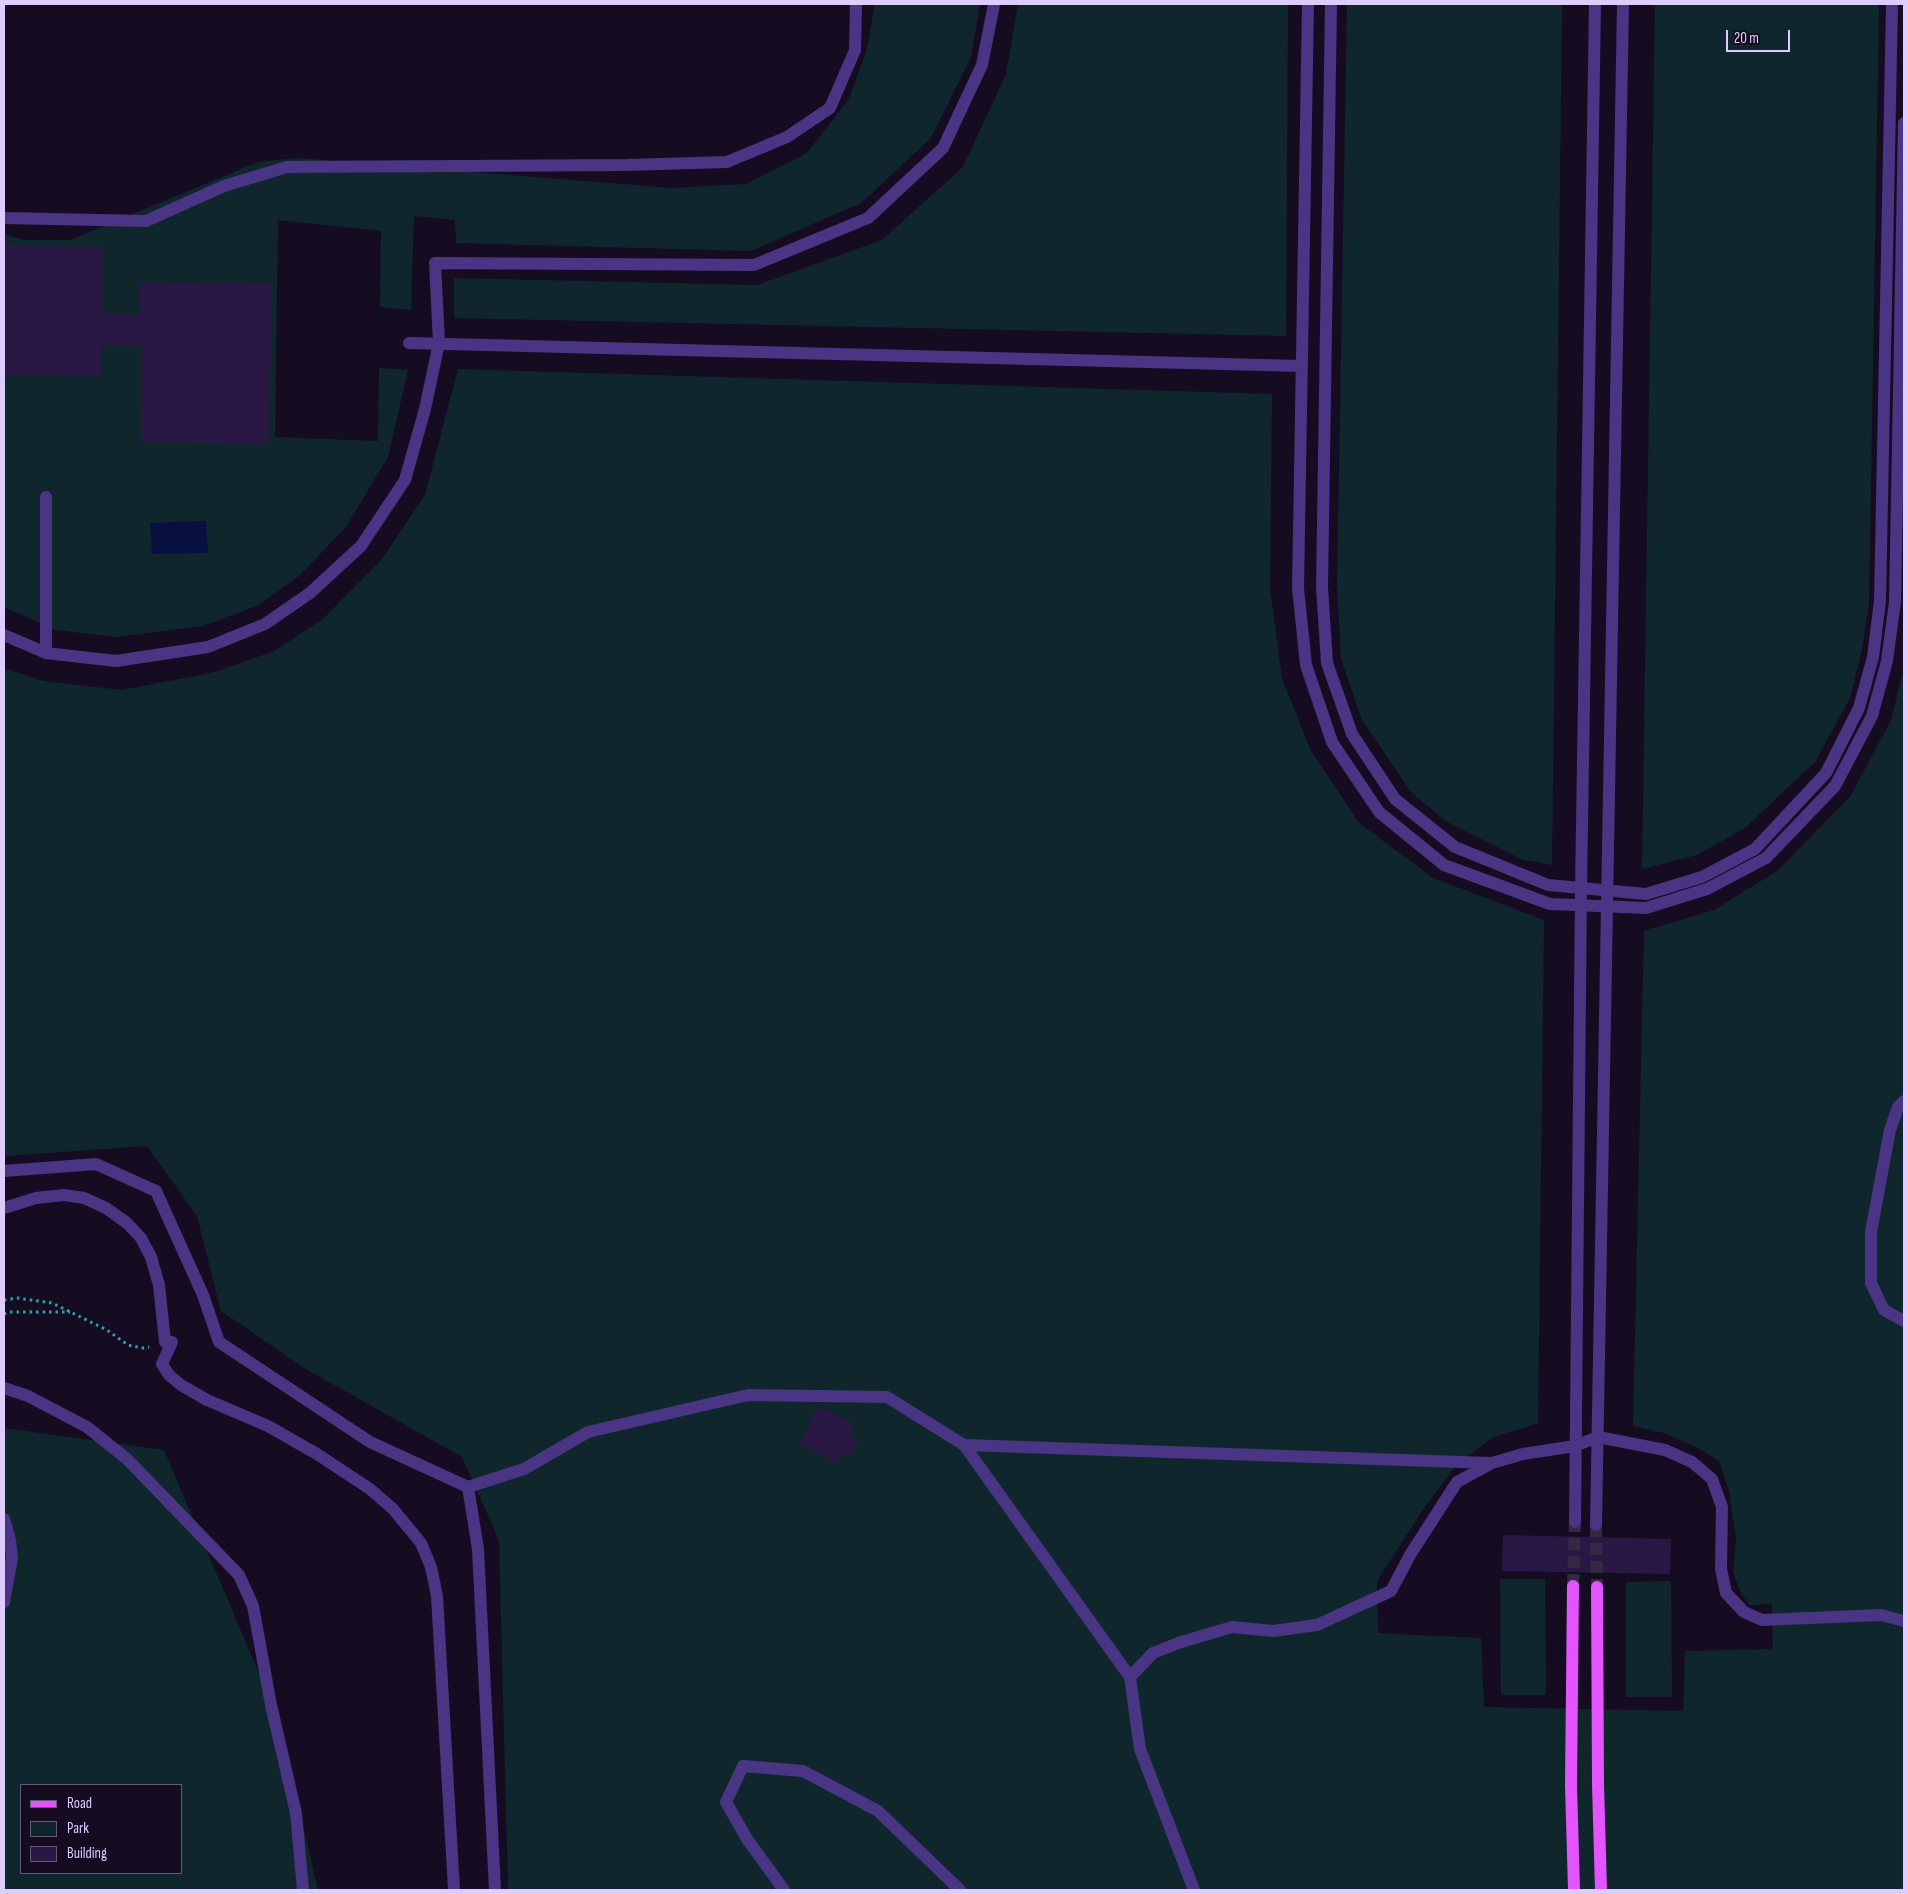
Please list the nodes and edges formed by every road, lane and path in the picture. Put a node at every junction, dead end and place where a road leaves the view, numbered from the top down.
1 (856, 4) edge
2 (994, 4) edge
3 (1308, 4) edge
4 (1332, 4) edge
5 (1595, 4) edge
6 (1623, 4) edge
7 (1892, 4) edge
8 (1904, 123) edge
9 (4, 218) edge
10 (409, 343) dead end
11 (439, 343) junction
12 (1302, 366) junction
13 (46, 496) dead end
14 (1900, 603) edge
15 (4, 635) edge
16 (46, 653) junction
17 (1581, 888) junction
18 (1606, 890) junction
19 (1581, 905) junction
20 (1606, 906) junction
21 (1904, 1100) edge
22 (4, 1171) edge
23 (4, 1208) edge
24 (4, 1300) edge
25 (73, 1312) junction
26 (4, 1314) edge
27 (1904, 1321) edge
28 (172, 1342) junction
29 (4, 1388) edge
30 (1598, 1437) junction
31 (964, 1445) junction
32 (1575, 1446) junction
33 (1492, 1463) junction
34 (468, 1487) junction
35 (4, 1519) edge
36 (1574, 1522) tunnel mouth
37 (1596, 1525) tunnel mouth
38 (1573, 1586) tunnel mouth
39 (1597, 1586) tunnel mouth
40 (4, 1602) edge
41 (1904, 1621) edge
42 (1130, 1677) junction
43 (303, 1890) edge
44 (454, 1890) edge
45 (495, 1890) edge
46 (784, 1890) edge
47 (960, 1890) edge
48 (1194, 1890) edge
49 (1574, 1890) edge
50 (1601, 1890) edge

1 - 9 street
2 - 11 street
3 - 12 street
4 - 17 street
5 - 17 street
6 - 18 street
7 - 18 street
8 - 14 street
10 - 11 street
11 - 12 street
11 - 16 street
12 - 19 street
13 - 16 street
14 - 20 street
15 - 16 street
17 - 18 street
17 - 19 street
18 - 20 street
19 - 20 street
19 - 32 street
20 - 30 street
21 - 27 street
22 - 34 street
23 - 28 street
24 - 25 path
25 - 26 path
25 - 28 path
28 - 44 street
29 - 43 street
30 - 32 street
30 - 37 street
30 - 41 street
31 - 33 street
31 - 34 street
31 - 42 street
32 - 33 street
32 - 36 street
33 - 42 street
34 - 45 street
35 - 40 street
38 - 49 main road
39 - 50 main road
42 - 48 street
46 - 47 street

